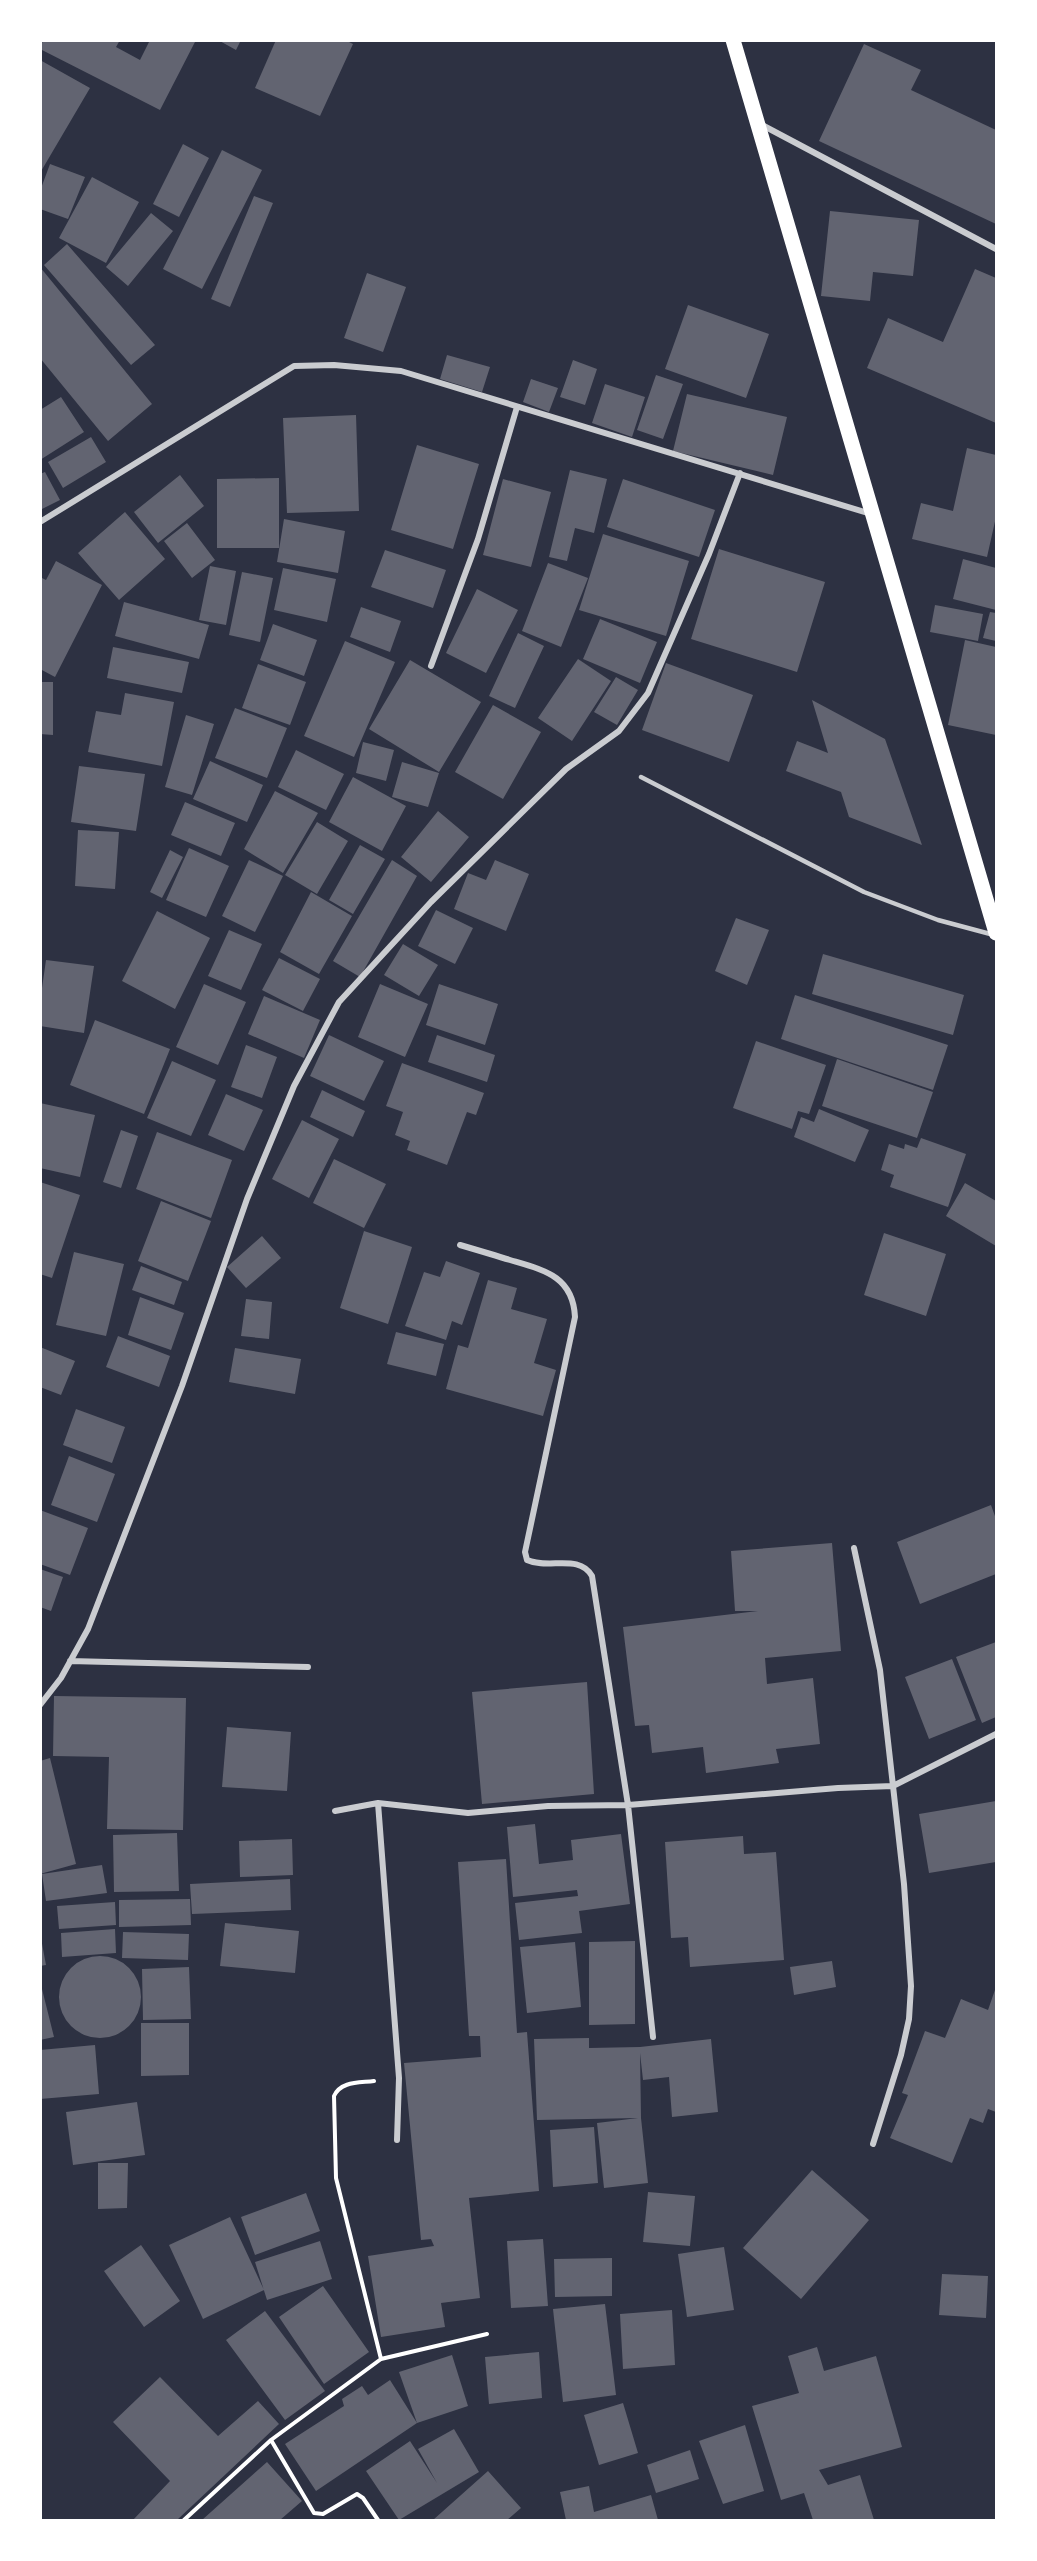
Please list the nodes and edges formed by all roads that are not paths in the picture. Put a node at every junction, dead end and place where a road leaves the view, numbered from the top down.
1 (734, 40) edge
2 (756, 122) junction
3 (996, 249) edge
4 (517, 407) junction
5 (740, 473) junction
6 (873, 515) junction
7 (40, 522) edge
8 (431, 666) dead end
9 (640, 777) dead end
10 (996, 934) edge
11 (460, 1245) dead end
12 (854, 1548) dead end
13 (70, 1661) junction
14 (308, 1667) dead end
15 (40, 1705) edge
16 (996, 1734) edge
17 (893, 1786) junction
18 (378, 1803) junction
19 (628, 1805) junction
20 (335, 1811) dead end
21 (653, 2037) dead end
22 (398, 2140) dead end
23 (873, 2144) dead end

1 - 2 main road
2 - 3 street
2 - 6 main road
4 - 5 street
4 - 7 street
4 - 8 street
5 - 6 street
5 - 13 street
6 - 10 main road
9 - 10 lane
11 - 19 street
12 - 17 street
13 - 14 street
13 - 15 street
16 - 17 street
17 - 19 street
17 - 23 street
18 - 19 street
18 - 20 street
18 - 22 street
19 - 21 street

